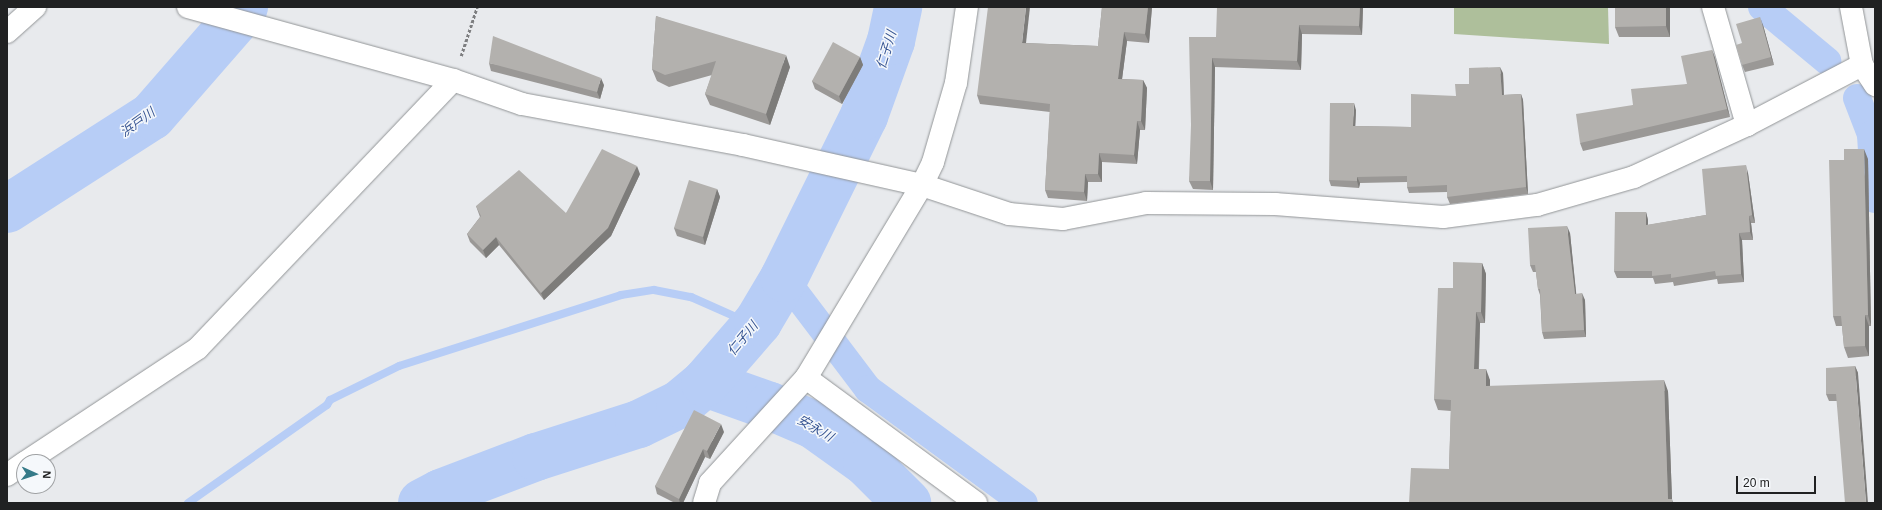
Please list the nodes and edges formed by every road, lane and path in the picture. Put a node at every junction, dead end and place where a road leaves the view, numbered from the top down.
1 (35, 7) edge
2 (188, 7) edge
3 (477, 7) edge
4 (967, 7) edge
5 (1713, 7) edge
6 (1851, 7) edge
7 (7, 32) edge
8 (1862, 65) junction
9 (453, 80) junction
10 (1875, 85) edge
11 (1747, 125) junction
12 (922, 185) junction
13 (806, 378) junction
14 (39, 454) edge
15 (16, 468) edge
16 (7, 474) edge
17 (704, 503) edge
18 (976, 503) edge

1 - 7 street
2 - 9 street
3 - 9 path
4 - 12 street
5 - 11 street
6 - 8 street
8 - 10 street
8 - 11 street
9 - 12 street
9 - 14 street
11 - 12 street
12 - 13 street
13 - 17 street
13 - 18 street
15 - 16 street

